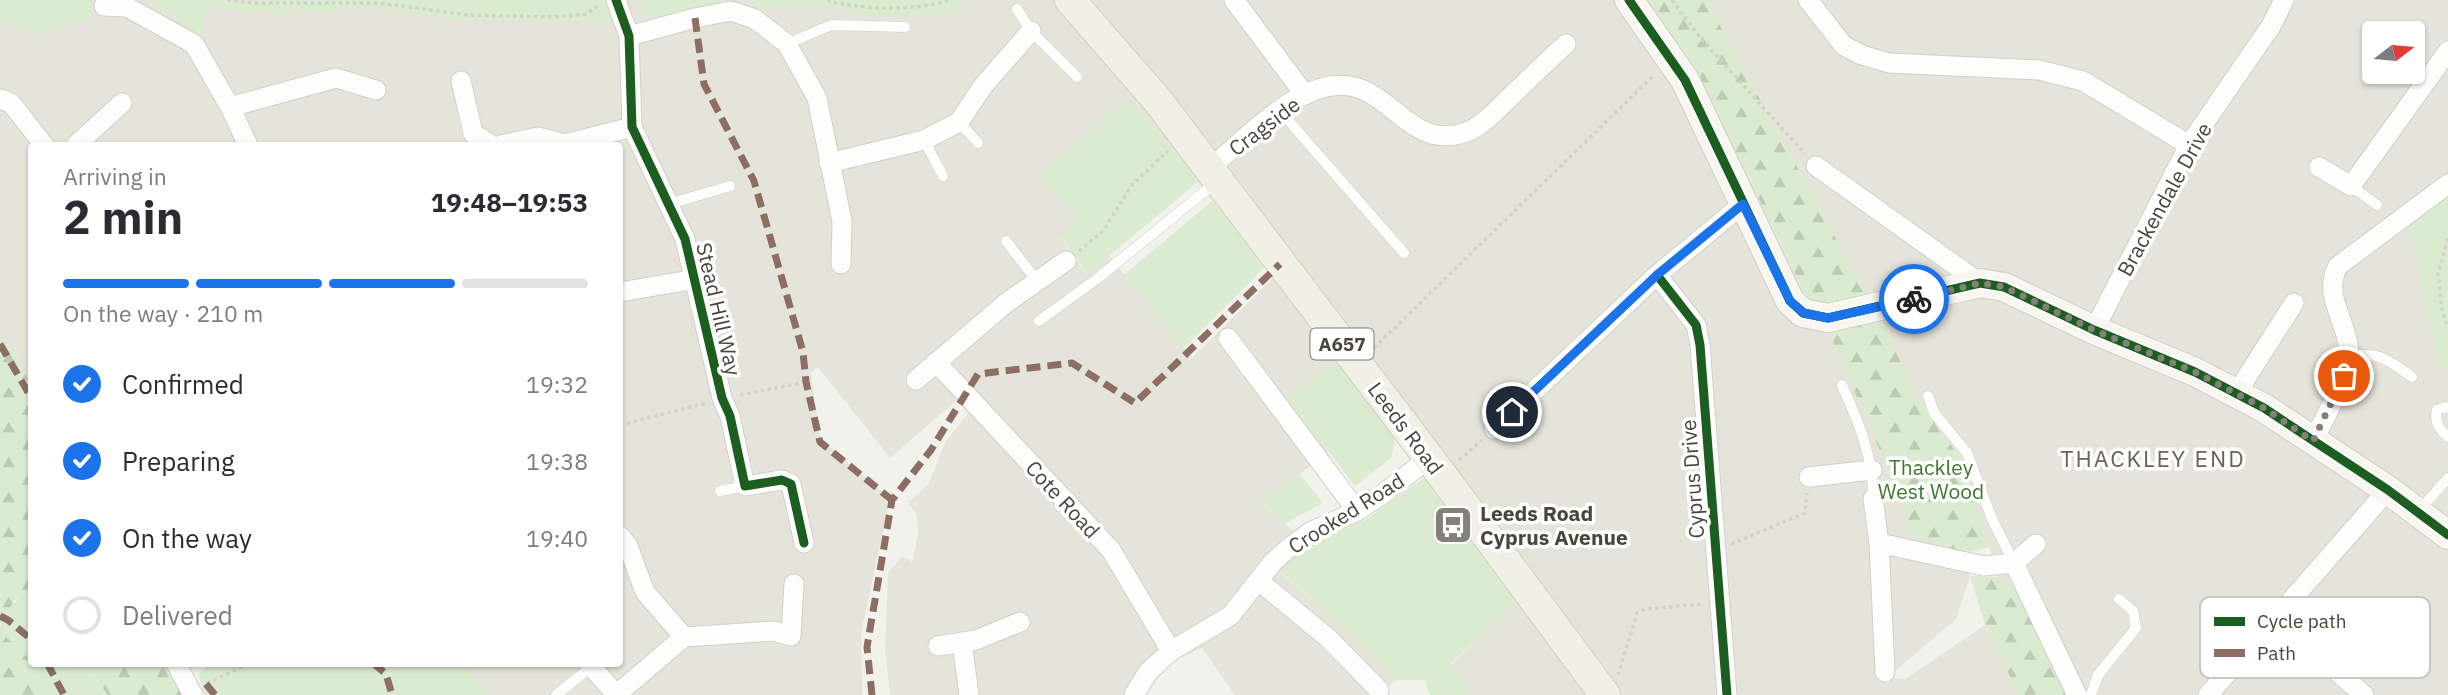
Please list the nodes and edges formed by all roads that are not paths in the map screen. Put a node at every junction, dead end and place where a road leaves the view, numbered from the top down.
1 (616, 0) edge
2 (1070, 0) edge
3 (1234, 0) edge
4 (1629, 0) edge
5 (1808, 0) edge
6 (2284, 0) edge
7 (128, 3) edge
8 (104, 6) dead end
9 (733, 6) edge
10 (1017, 9) dead end
11 (905, 27) dead end
12 (1031, 31) junction
13 (629, 36) junction
14 (787, 44) junction
15 (1566, 44) dead end
16 (2448, 51) edge
17 (1077, 77) dead end
18 (461, 80) dead end
19 (376, 90) dead end
20 (1305, 95) junction
21 (0, 99) edge
22 (121, 103) dead end
23 (230, 107) junction
24 (1280, 111) junction
25 (959, 122) junction
26 (632, 127) junction
27 (924, 140) junction
28 (42, 142) edge
29 (79, 142) edge
30 (247, 142) edge
31 (486, 142) edge
32 (515, 142) edge
33 (557, 142) edge
34 (573, 142) edge
35 (978, 143) dead end
36 (2189, 145) junction
37 (829, 163) junction
38 (1816, 166) road end
39 (2319, 167) dead end
40 (1213, 175) junction
41 (943, 176) dead end
42 (2448, 184) edge
43 (730, 186) dead end
44 (2351, 186) junction
45 (669, 204) junction
46 (1743, 204) junction
47 (2377, 205) dead end
48 (1006, 242) dead end
49 (1404, 253) dead end
50 (1066, 261) road end
51 (841, 264) dead end
52 (1657, 275) junction
53 (695, 279) junction
54 (1037, 281) junction
55 (1980, 283) junction
56 (623, 291) edge
57 (2294, 303) dead end
58 (1039, 321) dead end
59 (2094, 330) junction
60 (1228, 338) dead end
61 (2348, 356) junction
62 (936, 362) junction
63 (2412, 377) dead end
64 (916, 380) dead end
65 (1842, 384) dead end
66 (2236, 394) junction
67 (1928, 396) dead end
68 (2448, 408) edge
69 (1494, 429) road end
70 (2448, 437) edge
71 (2313, 441) junction
72 (1435, 466) junction
73 (1872, 470) junction
74 (1809, 477) road end
75 (2448, 478) edge
76 (745, 486) junction
77 (2388, 490) junction
78 (720, 491) dead end
79 (1873, 499) joint
80 (1357, 511) junction
81 (2418, 512) junction
82 (2448, 535) edge
83 (623, 540) edge
84 (804, 543) dead end
85 (1879, 543) junction
86 (2036, 544) dead end
87 (2014, 563) junction
88 (1259, 581) junction
89 (794, 584) dead end
90 (2294, 597) edge
91 (2119, 599) dead end
92 (1020, 622) dead end
93 (684, 637) junction
94 (962, 642) junction
95 (938, 646) dead end
96 (1171, 651) junction
97 (587, 667) edge
98 (591, 667) edge
99 (179, 669) edge
100 (1885, 672) dead end
101 (2223, 678) edge
102 (2344, 678) edge
103 (1610, 689) edge
104 (1379, 690) dead end
105 (193, 695) edge
106 (556, 695) edge
107 (616, 695) edge
108 (969, 695) edge
109 (1133, 695) edge
110 (1727, 695) edge
111 (2077, 695) edge
112 (2091, 695) edge
113 (2208, 695) edge
114 (2364, 695) edge

1 - 13 street, Stead Hill Way
2 - 40 main road, Leeds Road / A657
3 - 20 street
4 - 46 street
5 - 36 street
6 - 36 street, Brackendale Drive
7 - 8 street
7 - 23 street
9 - 13 street
9 - 14 street
10 - 12 lane
11 - 14 lane
12 - 17 lane
12 - 25 street
13 - 26 street, Stead Hill Way
14 - 37 street
15 - 20 street, Cragside
16 - 44 street
18 - 31 street
19 - 23 street
20 - 24 street, Cragside
21 - 28 street
22 - 29 street
23 - 30 street
24 - 40 street, Cragside
24 - 49 lane
25 - 27 street
25 - 35 lane
26 - 34 street
26 - 45 street, Stead Hill Way
27 - 37 street
27 - 41 lane
32 - 33 street
36 - 59 street, Brackendale Drive
37 - 51 street
38 - 55 street
39 - 44 street
40 - 58 lane
40 - 72 main road, Leeds Road / A657
42 - 61 street
43 - 45 lane
44 - 47 lane
45 - 53 street, Stead Hill Way
46 - 52 street
46 - 55 street
48 - 54 lane
50 - 54 street
52 - 69 street
52 - 110 street, Cyprus Drive
53 - 56 street
53 - 76 street, Stead Hill Way
54 - 62 street
55 - 59 street
57 - 66 street
59 - 66 street
60 - 80 street
61 - 63 lane
61 - 71 street
62 - 64 street
62 - 96 street, Cote Road
65 - 73 lane
66 - 71 street
67 - 87 lane
68 - 70 lane
71 - 77 street
72 - 80 street, Crooked Road
72 - 103 main road, Leeds Road / A657
73 - 74 street
73 - 79 lane
75 - 81 lane
76 - 78 lane
76 - 84 street
77 - 81 street
77 - 90 street
79 - 85 street
80 - 88 street, Crooked Road
81 - 82 street
83 - 93 street
85 - 87 street
85 - 100 street
86 - 87 street
87 - 111 street
88 - 96 street, Crooked Road
88 - 104 street
89 - 93 street
91 - 112 lane
92 - 94 street
93 - 107 street
94 - 95 street
94 - 108 street
96 - 109 street, Crooked Road
97 - 106 lane
98 - 107 street
99 - 105 street
101 - 113 street
102 - 114 street

